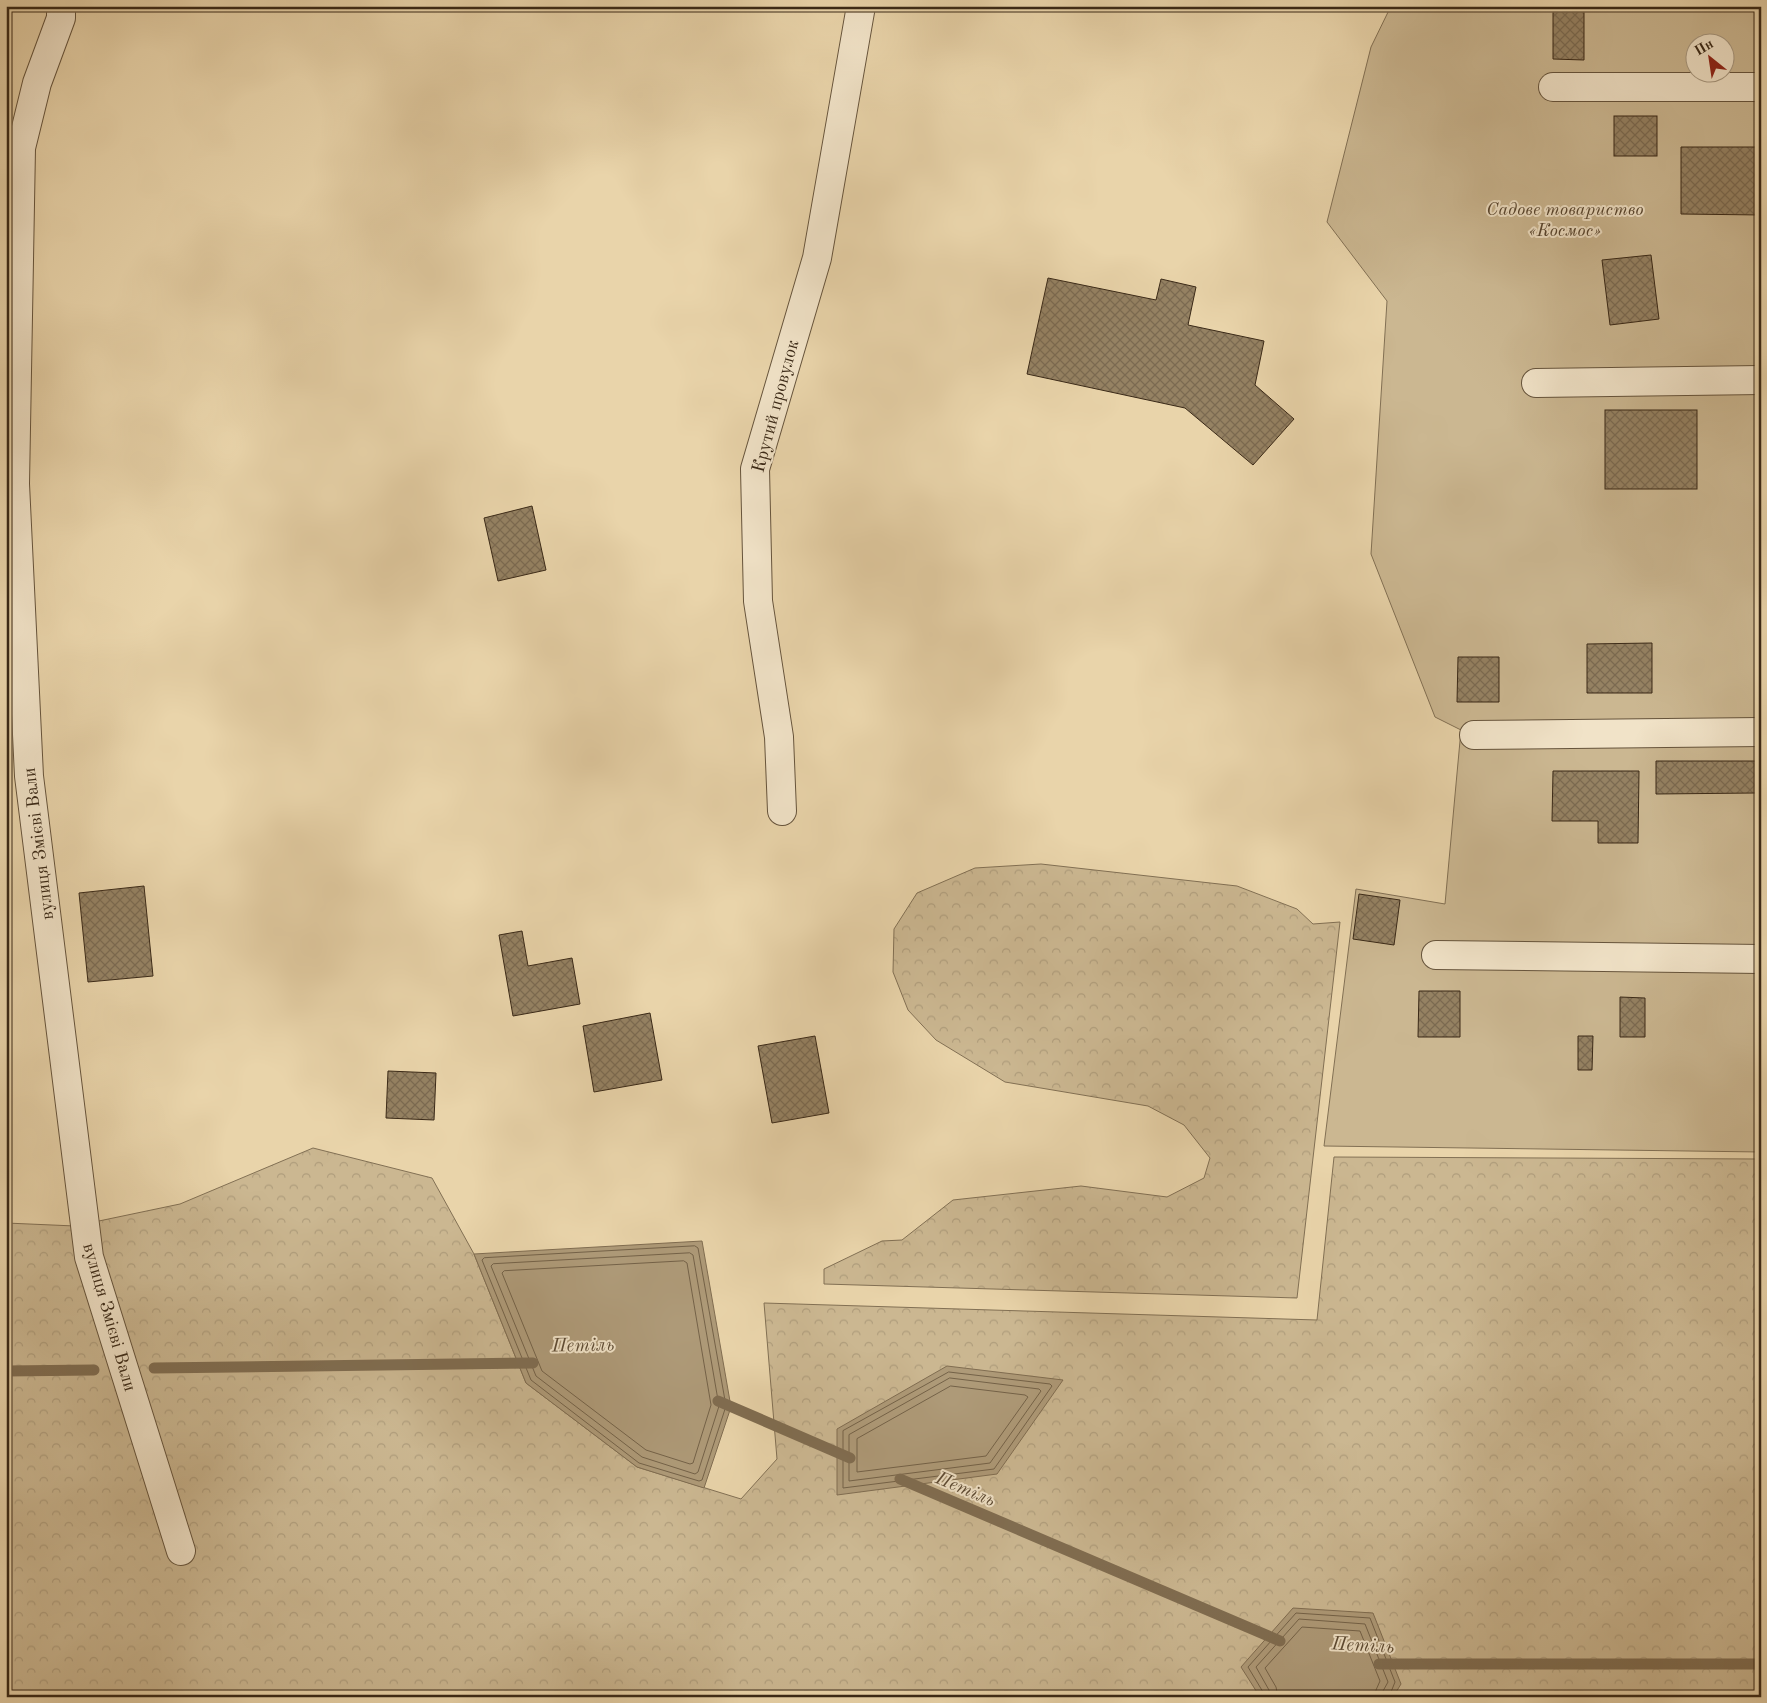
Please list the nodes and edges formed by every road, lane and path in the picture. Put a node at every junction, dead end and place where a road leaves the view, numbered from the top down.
1 (62, 6) edge
2 (861, 6) edge
3 (1553, 87) dead end
4 (1761, 87) edge
5 (1761, 380) edge
6 (1536, 383) dead end
7 (1761, 732) edge
8 (1474, 735) dead end
9 (782, 811) dead end
10 (1436, 955) dead end
11 (1761, 959) edge
12 (181, 1551) dead end

1 - 12 street, вулиця Змієві Вали
2 - 9 street, Крутий провулок
3 - 4 street
5 - 6 street
7 - 8 street
10 - 11 street

